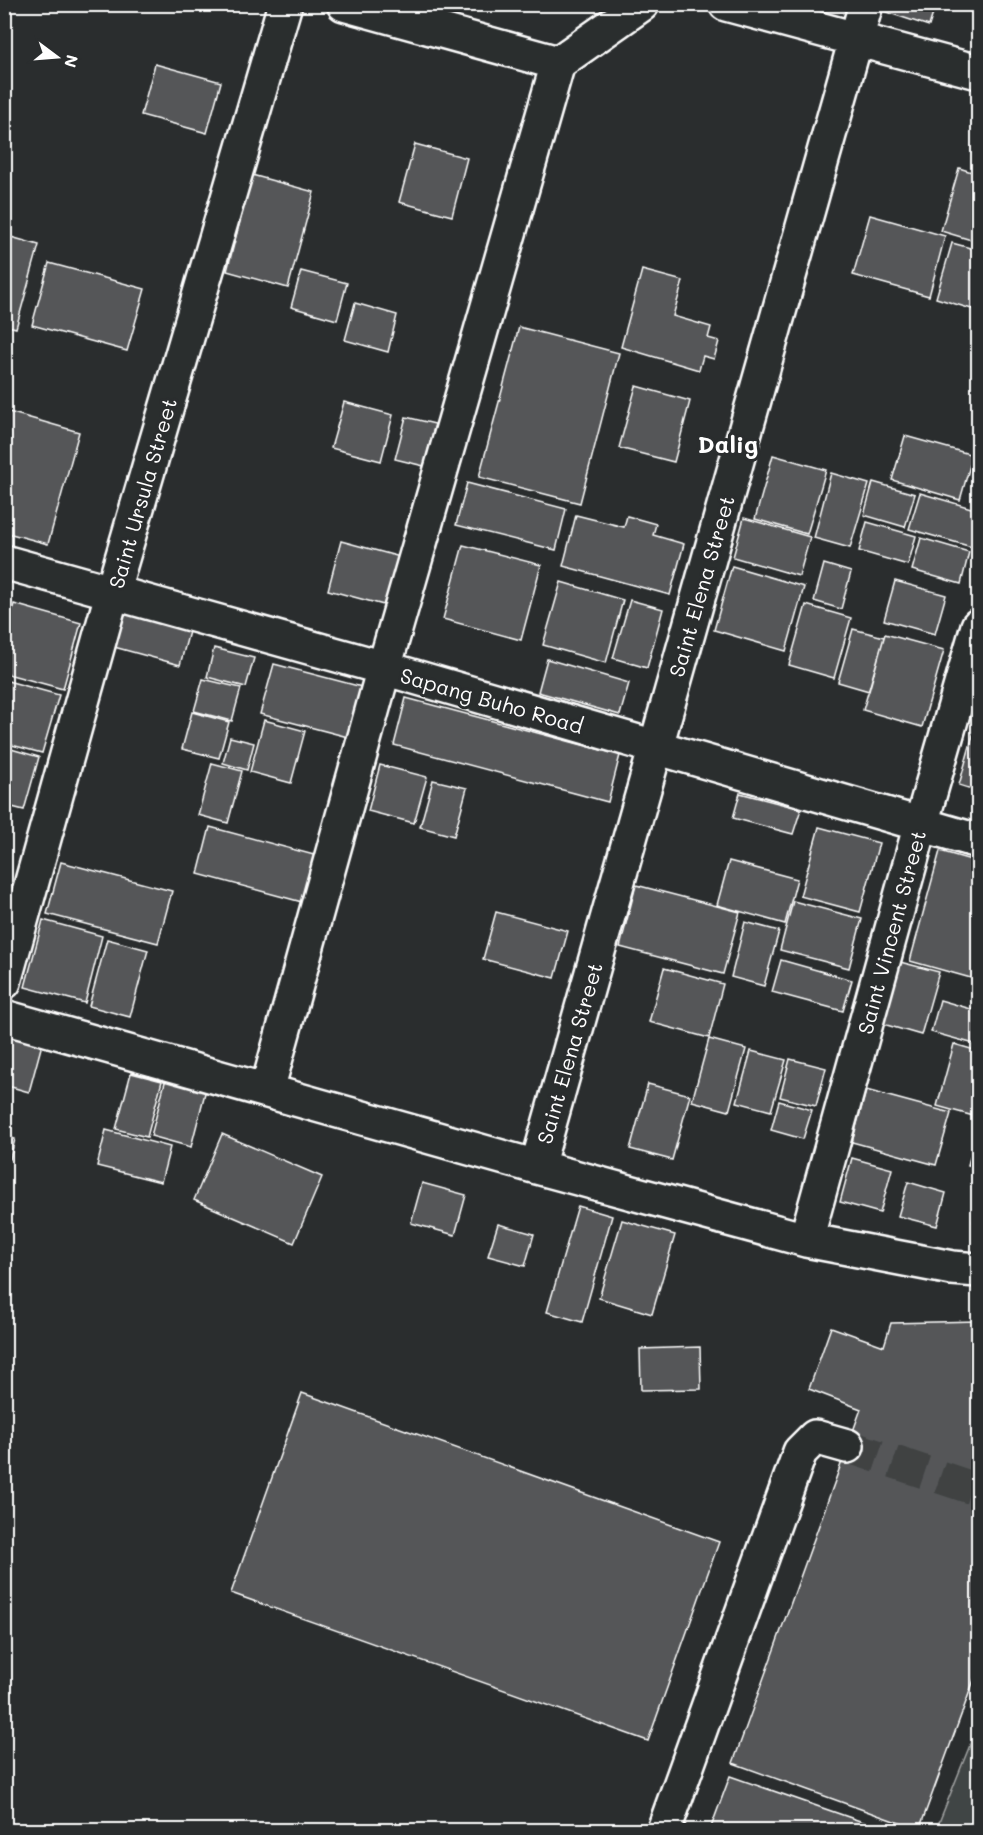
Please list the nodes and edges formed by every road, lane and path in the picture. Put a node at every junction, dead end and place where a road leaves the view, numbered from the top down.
1 (285, 4) edge
2 (344, 4) edge
3 (642, 4) edge
4 (726, 4) edge
5 (866, 4) edge
6 (856, 39) junction
7 (558, 63) junction
8 (978, 72) edge
9 (4, 562) edge
10 (113, 592) junction
11 (978, 626) edge
12 (384, 668) junction
13 (655, 748) junction
14 (921, 824) junction
15 (978, 841) edge
16 (4, 982) edge
17 (4, 1017) edge
18 (267, 1090) junction
19 (537, 1167) junction
20 (806, 1240) junction
21 (978, 1270) edge
22 (847, 1446) tunnel mouth
23 (664, 1830) edge

1 - 10 street, Saint Ursula Street
2 - 7 street
3 - 7 street
4 - 6 street
5 - 6 street, Saint Elena Street
6 - 8 street
6 - 13 street, Saint Elena Street
7 - 12 street
9 - 10 street, Sapang Buho Road
10 - 12 street, Sapang Buho Road
10 - 16 street, Saint Ursula Street
11 - 14 street, Saint Vincent Street
12 - 13 street, Sapang Buho Road
12 - 18 street
13 - 14 street, Sapang Buho Road
13 - 19 street, Saint Elena Street
14 - 15 street, Sapang Buho Road
14 - 20 street, Saint Vincent Street
17 - 18 street
18 - 19 street
19 - 20 street
20 - 21 street
22 - 23 street

